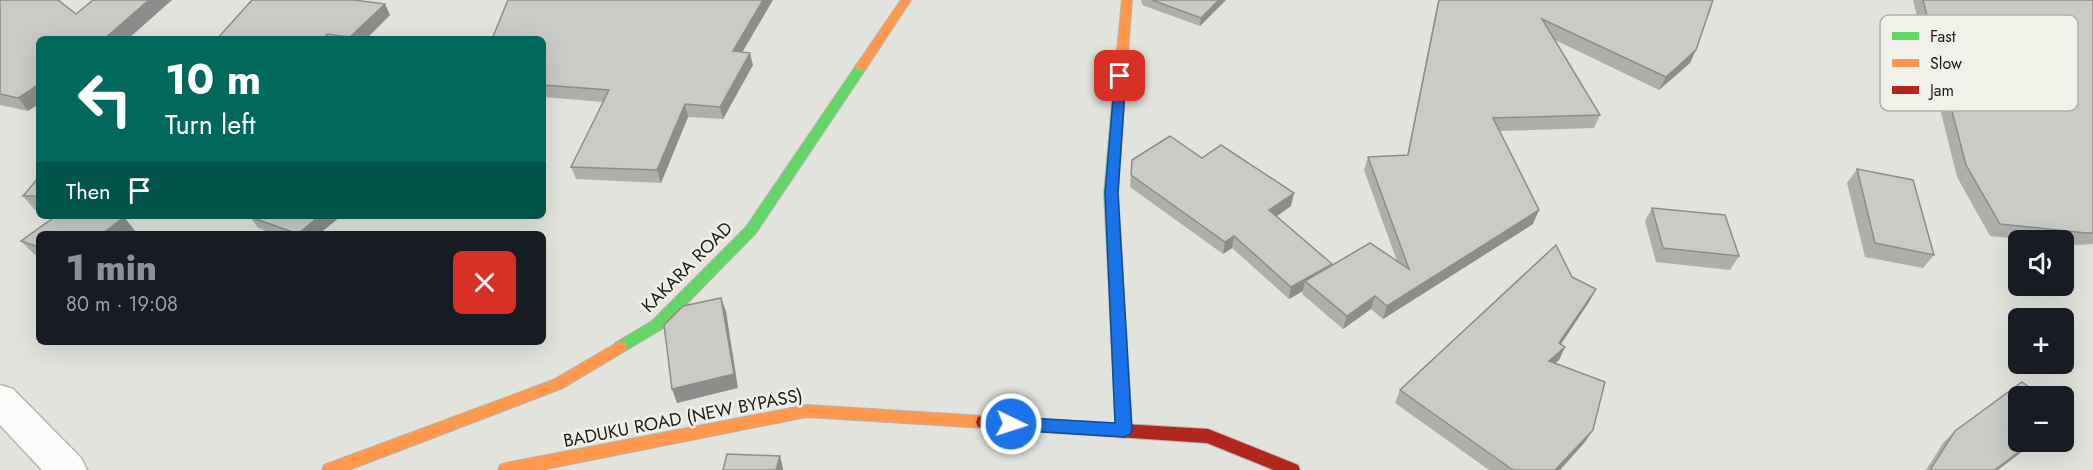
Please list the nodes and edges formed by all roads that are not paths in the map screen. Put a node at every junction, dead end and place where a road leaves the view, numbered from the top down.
1 (906, 0) edge
2 (1127, 0) edge
3 (0, 400) edge
4 (1124, 431) junction
5 (67, 470) edge
6 (330, 470) edge
7 (506, 470) edge
8 (1292, 470) edge

1 - 6 street, KAKARA ROAD
2 - 4 street
3 - 5 street
4 - 7 street, BADUKU ROAD (NEW BYPASS)
4 - 8 street, BADUKU ROAD (NEW BYPASS)

